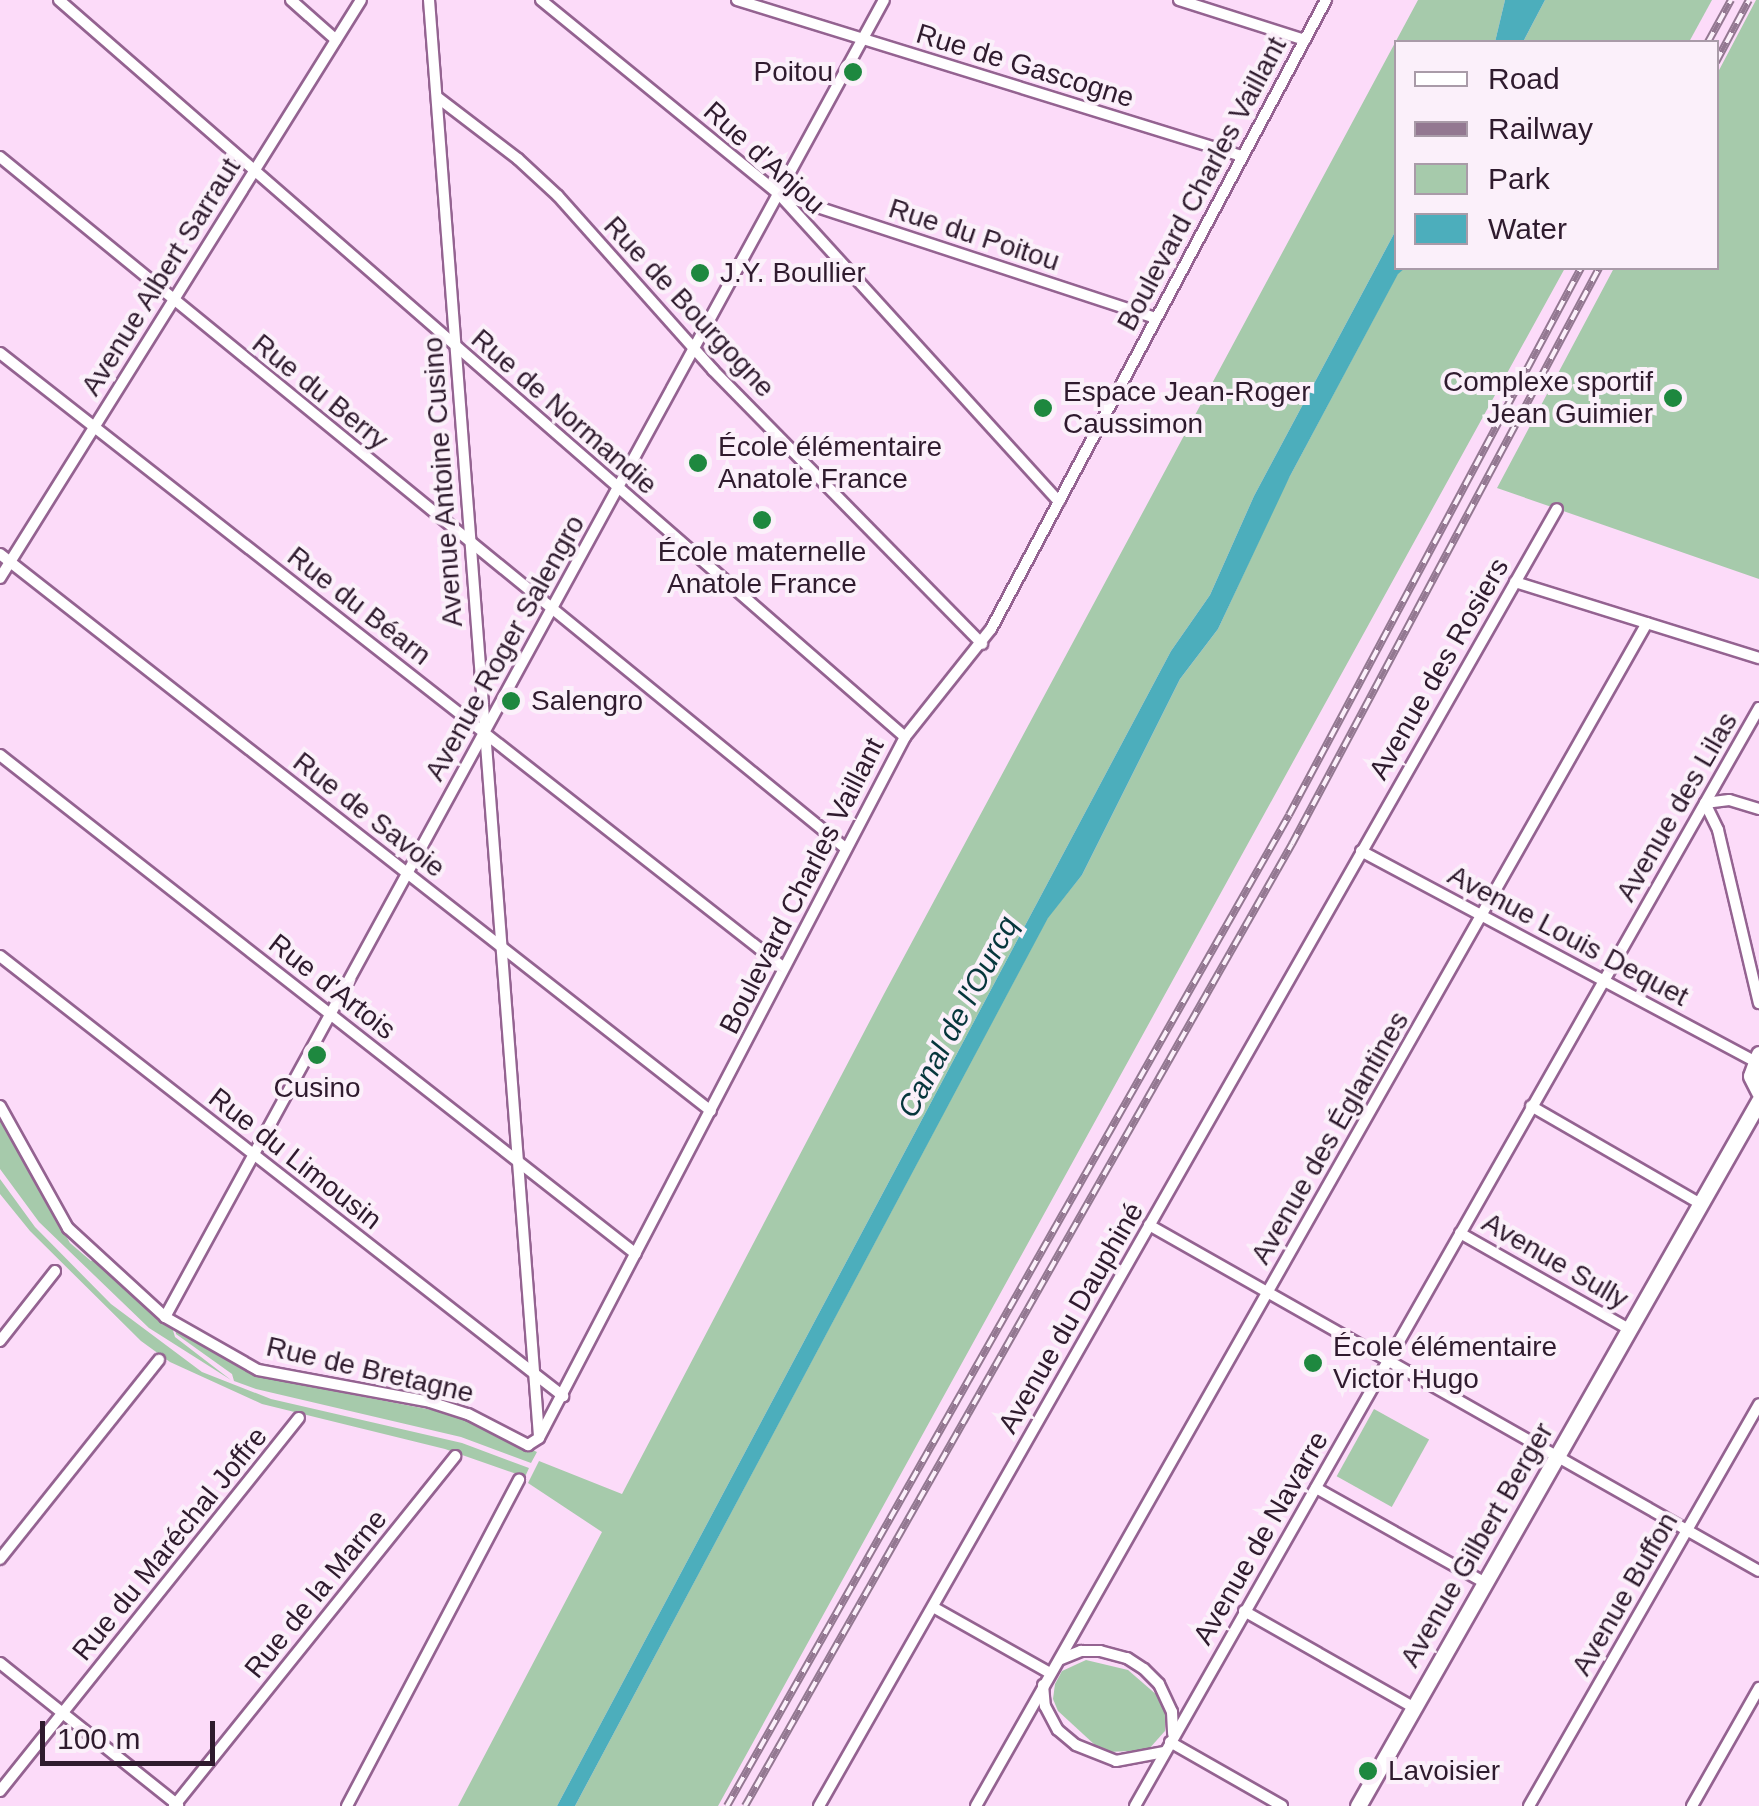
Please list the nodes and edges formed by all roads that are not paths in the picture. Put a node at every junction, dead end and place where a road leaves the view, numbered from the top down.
1 (60, 0) edge
2 (291, 0) edge
3 (361, 0) edge
4 (428, 0) edge
5 (541, 0) edge
6 (738, 0) edge
7 (884, 0) edge
8 (1180, 0) edge
9 (1326, 0) edge
10 (863, 39) junction
11 (336, 40) junction
12 (1305, 40) junction
13 (437, 97) junction
14 (1242, 156) junction
15 (0, 157) edge
16 (255, 170) junction
17 (779, 194) junction
18 (173, 300) junction
19 (1156, 318) junction
20 (454, 346) junction
21 (694, 350) junction
22 (0, 353) edge
23 (94, 427) junction
24 (618, 487) junction
25 (1059, 502) junction
26 (1557, 509) dead end
27 (467, 542) junction
28 (5, 558) edge
29 (0, 578) edge
30 (1515, 582) junction
31 (551, 609) junction
32 (1647, 624) junction
33 (982, 644) junction
34 (1759, 658) edge
35 (1759, 708) edge
36 (484, 733) junction
37 (905, 737) junction
38 (0, 755) edge
39 (1705, 803) junction
40 (1759, 809) edge
41 (846, 848) junction
42 (1361, 851) junction
43 (408, 874) junction
44 (1483, 914) junction
45 (501, 949) junction
46 (0, 956) edge
47 (784, 968) junction
48 (1604, 980) junction
49 (1759, 1004) edge
50 (330, 1015) junction
51 (1756, 1058) edge
52 (1759, 1092) edge
53 (1759, 1101) edge
54 (0, 1106) edge
55 (1531, 1106) junction
56 (711, 1111) junction
57 (254, 1156) junction
58 (518, 1160) junction
59 (1700, 1203) junction
60 (1149, 1225) junction
61 (1460, 1233) junction
62 (636, 1254) junction
63 (55, 1271) dead end
64 (1268, 1292) junction
65 (166, 1318) junction
66 (1629, 1330) junction
67 (0, 1340) edge
68 (160, 1360) dead end
69 (1388, 1360) junction
70 (532, 1374) junction
71 (563, 1396) junction
72 (1759, 1404) edge
73 (299, 1418) dead end
74 (539, 1438) junction
75 (455, 1456) dead end
76 (1558, 1456) junction
77 (518, 1480) dead end
78 (1316, 1488) junction
79 (1687, 1530) junction
80 (0, 1559) edge
81 (1759, 1571) edge
82 (1486, 1583) junction
83 (933, 1607) junction
84 (1244, 1612) junction
85 (0, 1663) edge
86 (1052, 1668) junction
87 (1044, 1684) junction
88 (1759, 1688) edge
89 (1413, 1708) junction
90 (63, 1714) junction
91 (1169, 1743) junction
92 (0, 1791) edge
93 (176, 1805) edge
94 (346, 1806) edge
95 (818, 1806) edge
96 (976, 1806) edge
97 (1134, 1806) edge
98 (1282, 1806) edge
99 (1358, 1806) edge
100 (1529, 1806) edge
101 (1692, 1806) edge

1 - 16 street, Rue de Normandie
2 - 11 street
3 - 11 street, Avenue Albert Sarraut
4 - 13 street, Avenue Antoine Cusino
5 - 17 street, Rue d'Anjou
6 - 10 street, Rue de Gascogne
7 - 10 street, Avenue Roger Salengro
8 - 12 street
9 - 12 street, Boulevard Charles Vaillant
10 - 14 street, Rue de Gascogne
10 - 17 street, Avenue Roger Salengro
11 - 16 street, Avenue Albert Sarraut
12 - 14 street, Boulevard Charles Vaillant
13 - 20 street, Avenue Antoine Cusino
13 - 21 street, Rue de Bourgogne
14 - 19 street, Boulevard Charles Vaillant
15 - 18 street, Rue du Berry
16 - 18 street, Avenue Albert Sarraut
16 - 20 street, Rue de Normandie
17 - 19 street, Rue du Poitou
17 - 21 street, Avenue Roger Salengro
17 - 25 street, Rue d'Anjou
18 - 23 street, Avenue Albert Sarraut
18 - 27 street, Rue du Berry
19 - 25 street, Boulevard Charles Vaillant
20 - 24 street, Rue de Normandie
20 - 27 street, Avenue Antoine Cusino
21 - 24 street, Avenue Roger Salengro
21 - 33 street, Rue de Bourgogne
22 - 23 street, Rue du Béarn
23 - 28 street, Avenue Albert Sarraut
23 - 36 street, Rue du Béarn
24 - 31 street, Avenue Roger Salengro
24 - 37 street, Rue de Normandie
25 - 33 street, Boulevard Charles Vaillant
26 - 30 street, Avenue des Rosiers
27 - 31 street, Rue du Berry
27 - 36 street, Avenue Antoine Cusino
28 - 29 street, Avenue Albert Sarraut
28 - 43 street, Rue de Savoie
30 - 32 street
30 - 42 street, Avenue des Rosiers
31 - 36 street, Avenue Roger Salengro
31 - 41 street, Rue du Berry
32 - 34 street
32 - 44 street, Avenue des Églantines
33 - 37 street, Boulevard Charles Vaillant
35 - 39 street, Avenue des Lilas
36 - 43 street, Avenue Roger Salengro
36 - 45 street, Avenue Antoine Cusino
36 - 47 street, Rue du Béarn
37 - 41 street, Boulevard Charles Vaillant
38 - 50 street, Rue d'Artois
39 - 40 street
39 - 48 street, Avenue des Lilas
39 - 49 street
41 - 47 street, Boulevard Charles Vaillant
42 - 44 street, Avenue Louis Dequet
42 - 60 street, Avenue du Dauphiné
43 - 45 street, Rue de Savoie
43 - 50 street, Avenue Roger Salengro
44 - 48 street, Avenue Louis Dequet
44 - 64 street, Avenue des Églantines
45 - 56 street, Rue de Savoie
45 - 58 street, Avenue Antoine Cusino
46 - 57 street, Rue du Limousin
47 - 56 street, Boulevard Charles Vaillant
48 - 51 street, Avenue Louis Dequet
48 - 55 street, Avenue de Navarre
50 - 57 street, Avenue Roger Salengro
50 - 58 street, Rue d'Artois
51 - 52 street
53 - 59 street, Avenue Gilbert Berger
54 - 65 street, Rue de Bretagne
55 - 59 street
55 - 61 street, Avenue de Navarre
56 - 62 street, Boulevard Charles Vaillant
57 - 65 street, Avenue Roger Salengro
57 - 70 street, Rue du Limousin
58 - 62 street, Rue d'Artois
58 - 70 street, Avenue Antoine Cusino
59 - 66 street, Avenue Gilbert Berger
60 - 64 street
60 - 83 street, Avenue du Dauphiné
61 - 66 street, Avenue Sully
61 - 69 street, Avenue de Navarre
62 - 71 street, Boulevard Charles Vaillant
63 - 67 street
64 - 69 street
64 - 86 street, Avenue des Églantines
65 - 74 street, Rue de Bretagne
66 - 76 street, Avenue Gilbert Berger
68 - 80 street
69 - 76 street
69 - 78 street, Avenue de Navarre
70 - 71 street, Rue du Limousin
70 - 74 street, Avenue Antoine Cusino
71 - 74 street, Boulevard Charles Vaillant
72 - 79 street, Avenue Buffon
73 - 90 street, Rue du Maréchal Joffre
75 - 93 street, Rue de la Marne
76 - 79 street
76 - 82 street, Avenue Gilbert Berger
77 - 94 street
78 - 82 street
78 - 84 street, Avenue de Navarre
79 - 81 street
79 - 100 street, Avenue Buffon
82 - 89 street, Avenue Gilbert Berger
83 - 86 street
83 - 95 street, Avenue du Dauphiné
84 - 89 street
84 - 91 street, Avenue de Navarre
85 - 90 street
86 - 87 street
86 - 91 street
87 - 91 street
87 - 96 street
88 - 101 street
89 - 99 street, Avenue Gilbert Berger
90 - 92 street, Rue du Maréchal Joffre
90 - 93 street
91 - 97 street, Avenue de Navarre
91 - 98 street

